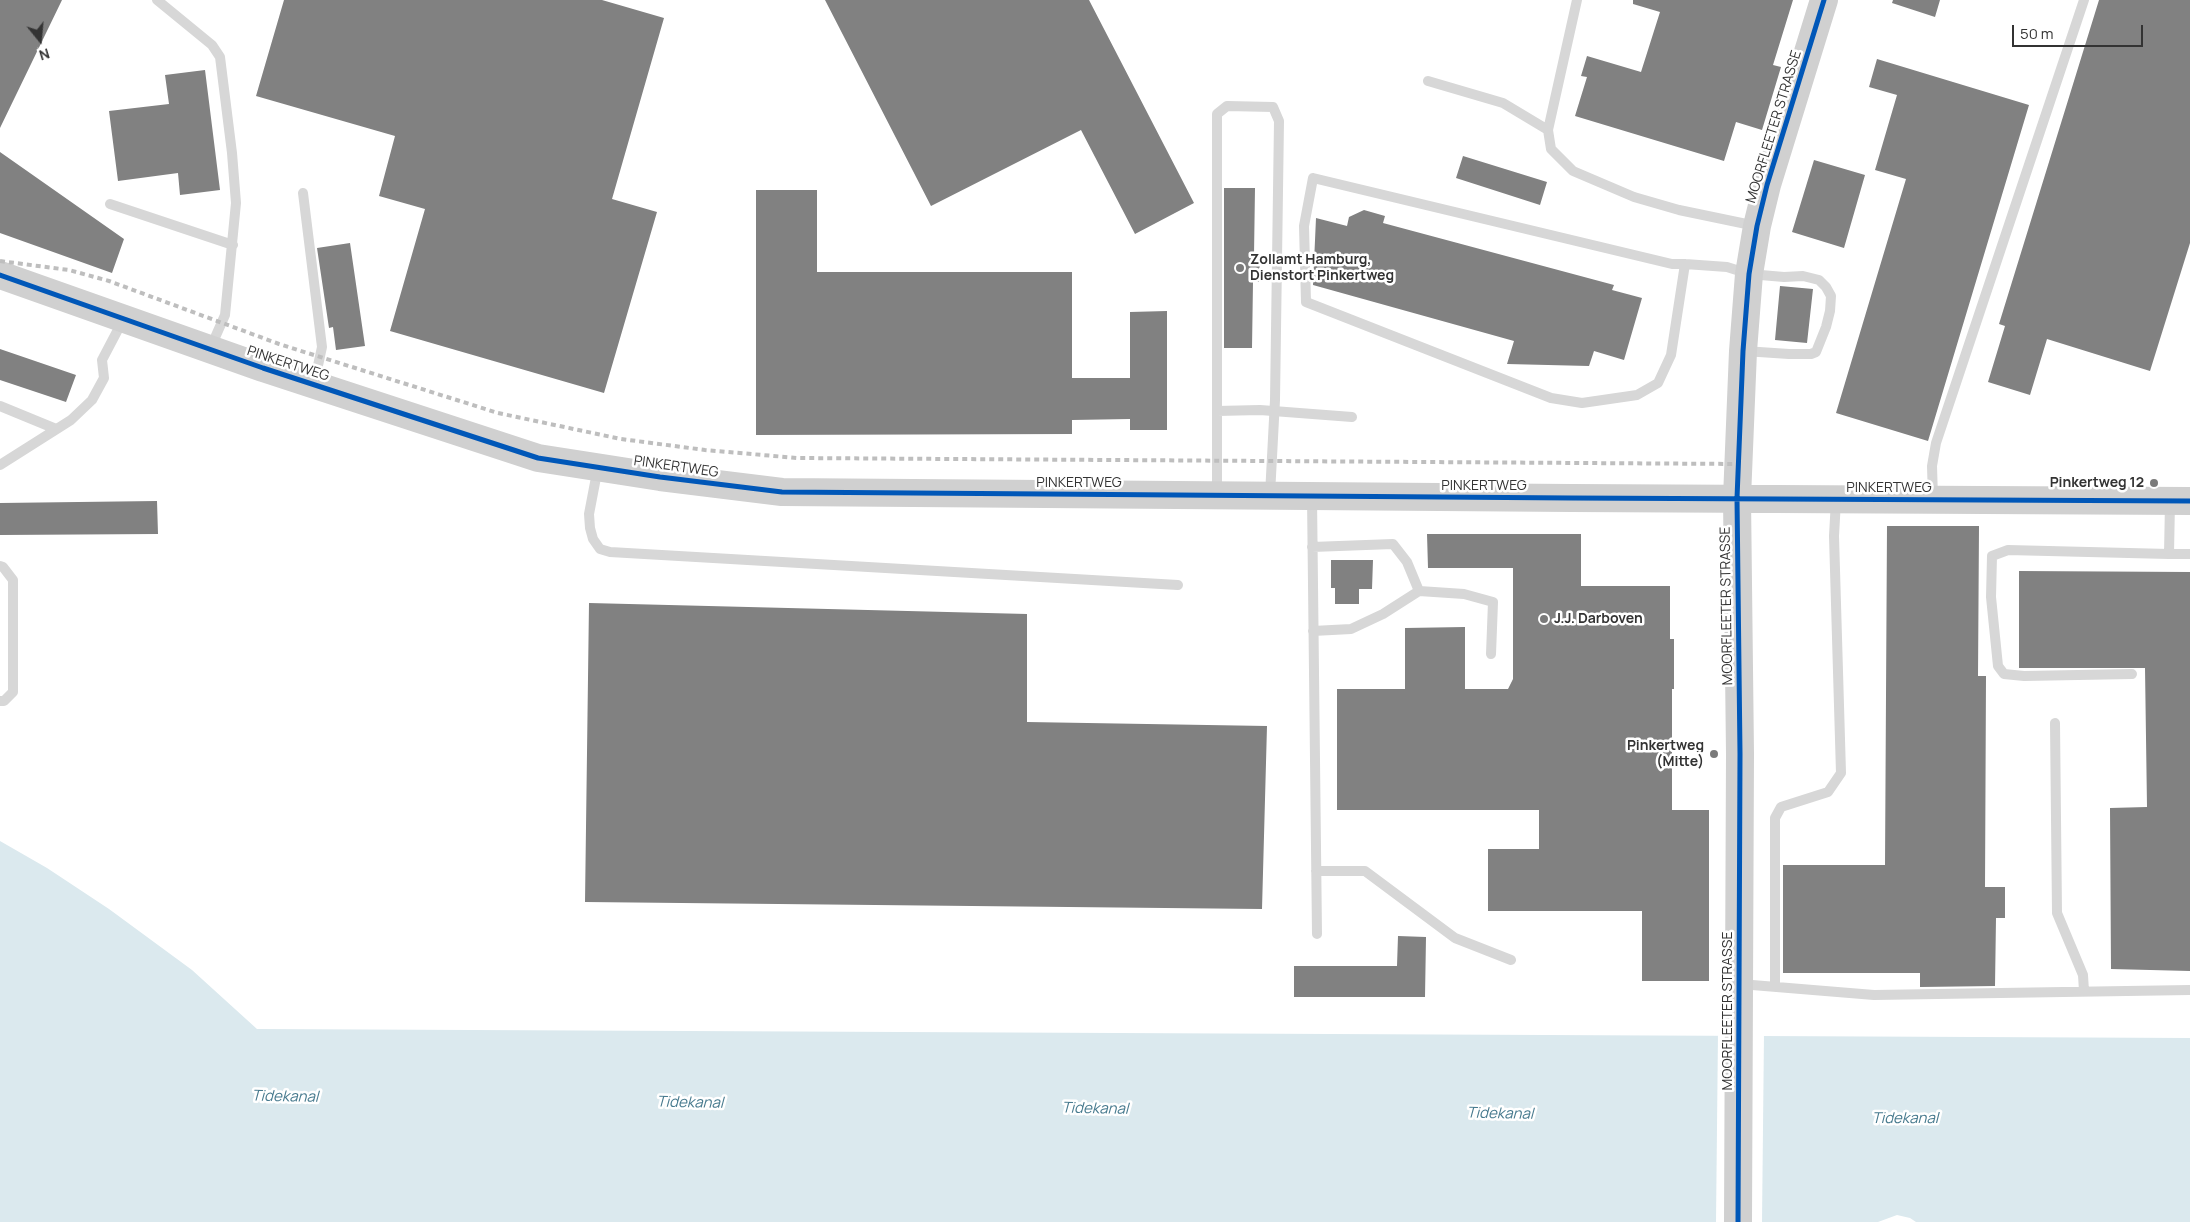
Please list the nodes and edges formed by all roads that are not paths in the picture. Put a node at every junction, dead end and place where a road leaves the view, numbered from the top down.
1 (157, 0) edge
2 (1576, 0) edge
3 (1824, 0) edge
4 (2084, 0) edge
5 (1428, 81) dead end
6 (1548, 130) junction
7 (303, 193) dead end
8 (110, 204) dead end
9 (1757, 226) junction
10 (233, 245) junction
11 (1685, 264) junction
12 (1749, 274) junction
13 (0, 275) edge
14 (124, 319) junction
15 (210, 350) junction
16 (1743, 351) junction
17 (314, 385) junction
18 (0, 406) edge
19 (1217, 411) junction
20 (1274, 411) junction
21 (1352, 417) dead end
22 (56, 429) junction
23 (0, 465) edge
24 (598, 467) junction
25 (1217, 496) junction
26 (1270, 496) junction
27 (1312, 496) junction
28 (1737, 498) junction
29 (1836, 499) junction
30 (1933, 499) junction
31 (2180, 500) edge
32 (1312, 547) junction
33 (2169, 554) junction
34 (2190, 554) edge
35 (0, 566) edge
36 (1178, 585) dead end
37 (1419, 591) junction
38 (1313, 631) junction
39 (1491, 654) dead end
40 (2132, 674) dead end
41 (0, 701) edge
42 (2055, 723) dead end
43 (1316, 871) junction
44 (1317, 934) dead end
45 (1511, 960) dead end
46 (1775, 987) junction
47 (2190, 990) edge
48 (2084, 991) junction
49 (1740, 997) junction
50 (1738, 1222) edge

1 - 10 lane
2 - 6 lane
3 - 9 street, MOORFLEETER STRASSE
4 - 30 lane
5 - 6 lane
6 - 9 lane
7 - 17 lane
8 - 10 lane
9 - 12 street, MOORFLEETER STRASSE
10 - 15 lane
11 - 11 lane
11 - 12 lane
12 - 16 street, MOORFLEETER STRASSE
12 - 16 lane
13 - 14 street, PINKERTWEG
14 - 15 street, PINKERTWEG
14 - 22 lane
15 - 17 street, PINKERTWEG
16 - 28 street, MOORFLEETER STRASSE
17 - 24 street, PINKERTWEG
18 - 22 lane
19 - 20 lane
19 - 20 lane
19 - 25 lane
20 - 21 lane
20 - 26 lane
22 - 23 lane
24 - 25 street, PINKERTWEG
24 - 36 lane
25 - 26 street, PINKERTWEG
26 - 27 street, PINKERTWEG
27 - 28 street, PINKERTWEG
27 - 32 lane
28 - 29 street, PINKERTWEG
28 - 49 street, MOORFLEETER STRASSE
29 - 30 street, PINKERTWEG
29 - 46 lane
30 - 31 street, PINKERTWEG
31 - 33 lane
32 - 37 lane
32 - 38 lane
33 - 34 lane
33 - 40 lane
35 - 41 lane
37 - 38 lane
37 - 39 lane
38 - 43 lane
42 - 48 lane
43 - 44 lane
43 - 45 lane
46 - 48 lane
46 - 49 lane
47 - 48 lane
49 - 50 street, MOORFLEETER STRASSE

